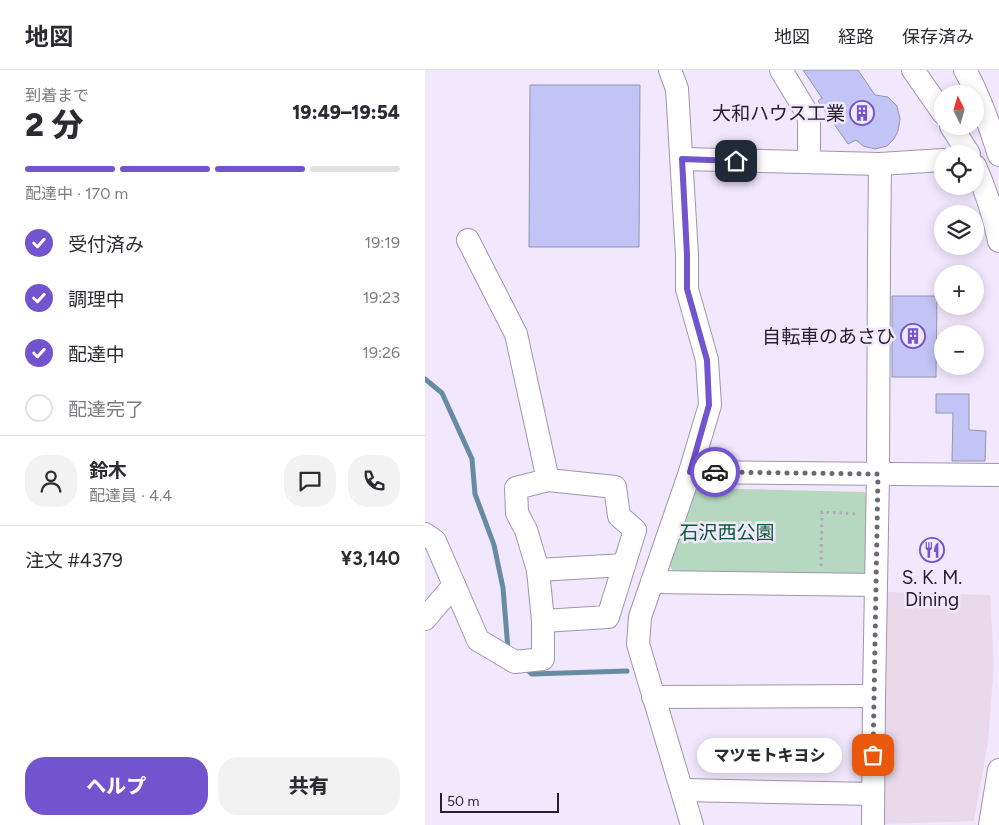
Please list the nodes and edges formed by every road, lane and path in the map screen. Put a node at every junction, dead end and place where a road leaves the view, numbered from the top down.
1 (670, 70) edge
2 (781, 70) edge
3 (913, 70) edge
4 (965, 70) edge
5 (934, 100) edge
6 (999, 155) edge
7 (682, 159) junction
8 (934, 161) edge
9 (809, 162) junction
10 (880, 164) junction
11 (984, 188) edge
12 (468, 240) dead end
13 (999, 241) edge
14 (690, 472) junction
15 (878, 474) junction
16 (999, 475) edge
17 (548, 480) junction
18 (865, 514) dead end
19 (425, 534) edge
20 (624, 565) junction
21 (538, 570) junction
22 (652, 582) junction
23 (821, 584) junction
24 (876, 585) junction
25 (454, 586) junction
26 (425, 619) edge
27 (543, 621) junction
28 (874, 696) junction
29 (653, 697) junction
30 (999, 770) edge
31 (682, 790) junction
32 (873, 794) junction
33 (692, 825) edge
34 (873, 825) edge
35 (990, 825) edge

1 - 7 street
2 - 9 street
3 - 5 street
4 - 6 street
7 - 9 street
7 - 14 street
8 - 10 street
9 - 10 street
10 - 15 street
11 - 13 street
12 - 17 street
14 - 15 street
14 - 22 street
15 - 16 street
15 - 24 street
17 - 20 street
17 - 21 street
18 - 23 path
19 - 25 street
20 - 21 street
20 - 27 street
21 - 27 street
22 - 23 street
22 - 29 street
23 - 24 street
24 - 28 street
25 - 26 street
25 - 27 street
28 - 29 street
28 - 32 street
29 - 31 street
30 - 35 street
31 - 32 street
31 - 33 street
32 - 34 street

